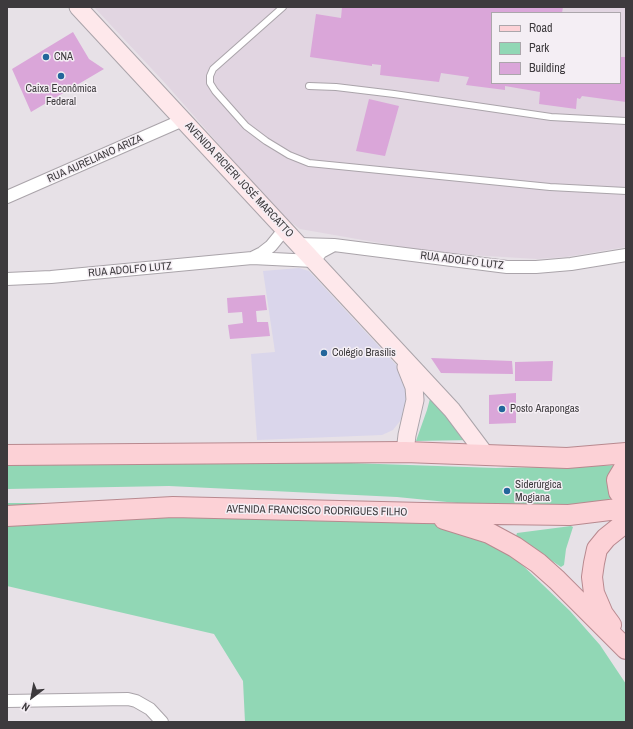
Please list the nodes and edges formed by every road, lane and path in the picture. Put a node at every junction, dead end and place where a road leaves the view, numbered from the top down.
1 (78, 7) edge
2 (284, 7) edge
3 (309, 86) dead end
4 (183, 120) junction
5 (626, 121) edge
6 (626, 191) edge
7 (7, 197) edge
8 (284, 230) junction
9 (298, 244) junction
10 (334, 245) junction
11 (626, 255) edge
12 (252, 258) junction
13 (314, 261) junction
14 (7, 279) edge
15 (400, 354) junction
16 (405, 452) junction
17 (626, 453) edge
18 (486, 454) junction
19 (7, 455) edge
20 (626, 465) edge
21 (626, 500) edge
22 (626, 508) edge
23 (423, 513) junction
24 (7, 516) edge
25 (626, 522) edge
26 (626, 644) edge
27 (626, 650) edge
28 (7, 701) edge
29 (162, 722) edge

1 - 4 main road, AVENIDA RICIERI JOSÉ MARCATTO
2 - 6 lane
3 - 5 lane
4 - 7 street, RUA AURELIANO ARIZA
4 - 8 main road, AVENIDA RICIERI JOSÉ MARCATTO
8 - 9 main road, AVENIDA RICIERI JOSÉ MARCATTO
8 - 12 street, RUA ADOLFO LUTZ
9 - 10 street, RUA ADOLFO LUTZ
9 - 13 main road, AVENIDA RICIERI JOSÉ MARCATTO
10 - 11 street, RUA ADOLFO LUTZ
10 - 13 street
12 - 13 street, RUA ADOLFO LUTZ
12 - 14 street, RUA ADOLFO LUTZ
13 - 15 main road, AVENIDA RICIERI JOSÉ MARCATTO
15 - 16 main road, AVENIDA RICIERI JOSÉ MARCATTO
15 - 18 main road, AVENIDA RICIERI JOSÉ MARCATTO
16 - 18 main road
16 - 19 main road
17 - 18 main road
20 - 21 main road
22 - 23 main road, AVENIDA FRANCISCO RODRIGUES FILHO
23 - 24 main road, AVENIDA FRANCISCO RODRIGUES FILHO
23 - 27 main road
25 - 26 main road
28 - 29 street

